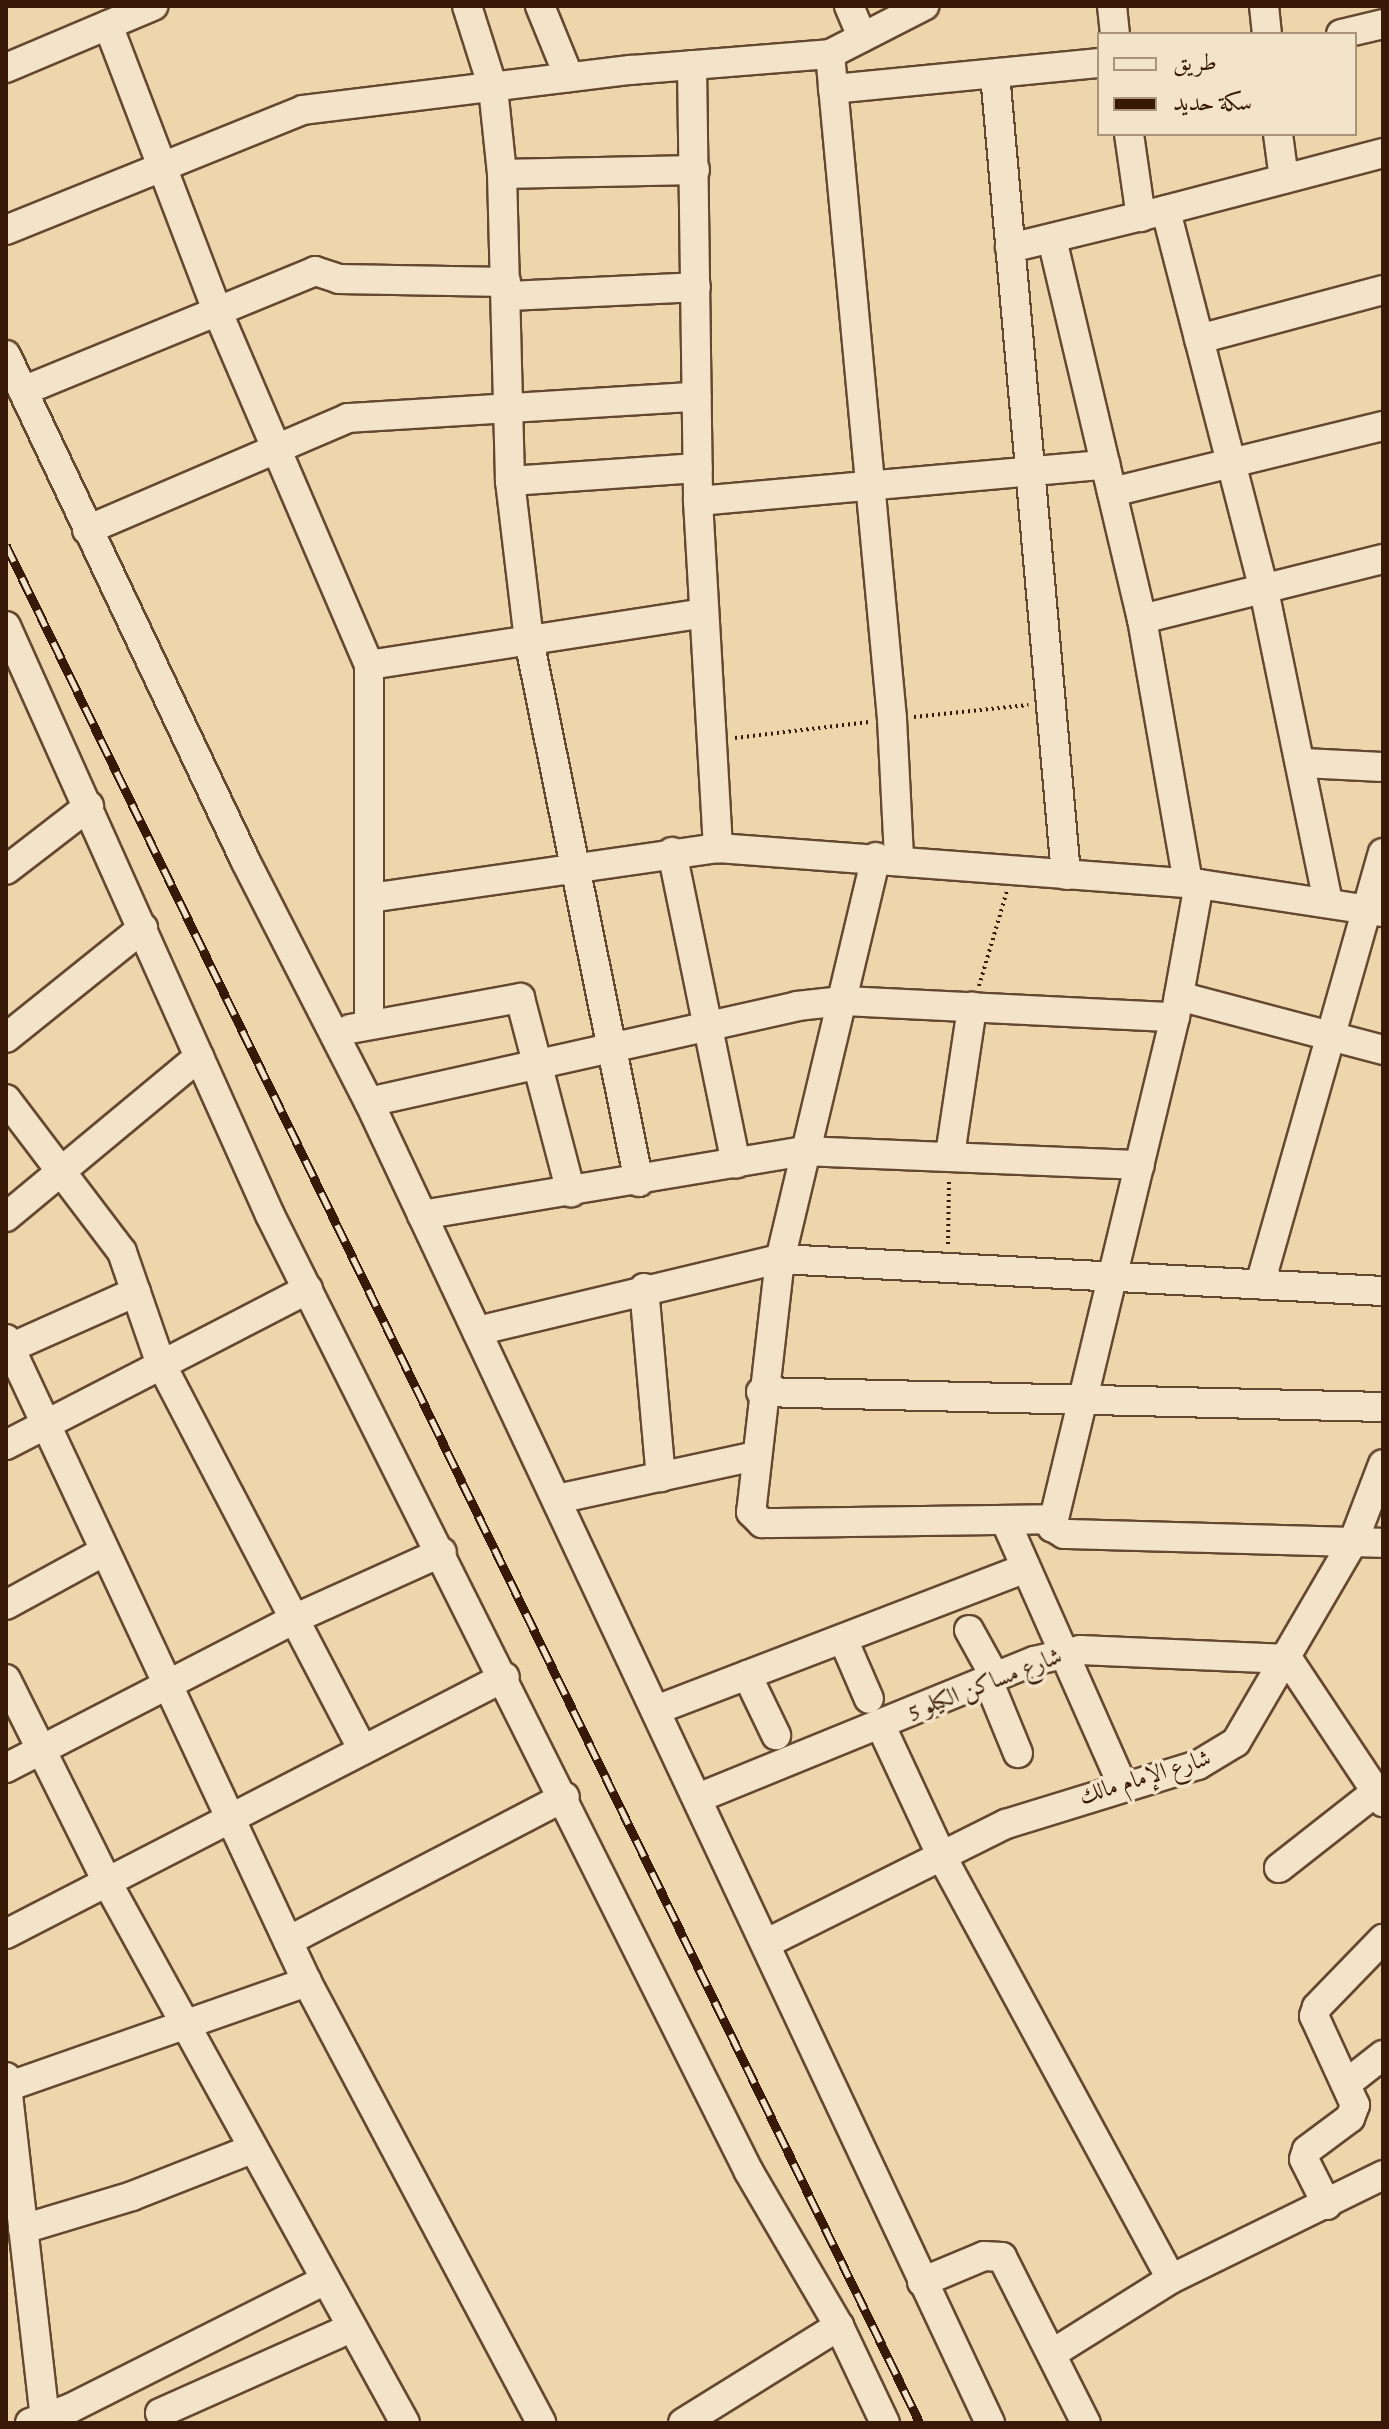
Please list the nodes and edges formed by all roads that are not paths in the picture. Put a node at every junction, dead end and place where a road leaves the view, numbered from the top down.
1 (153, 6) edge
2 (467, 6) edge
3 (540, 6) edge
4 (849, 6) edge
5 (924, 6) edge
6 (1112, 6) edge
7 (1264, 6) edge
8 (1383, 24) edge
9 (108, 25) junction
10 (1115, 32) edge
11 (1267, 32) edge
12 (1349, 32) edge
13 (862, 37) junction
14 (830, 54) junction
15 (1097, 63) edge
16 (692, 65) junction
17 (6, 68) edge
18 (995, 74) junction
19 (569, 77) junction
20 (493, 88) junction
21 (833, 89) junction
22 (1130, 136) edge
23 (1278, 136) edge
24 (1383, 153) edge
25 (163, 164) junction
26 (695, 170) junction
27 (502, 174) junction
28 (1284, 179) junction
29 (1154, 214) junction
30 (6, 230) edge
31 (1052, 239) junction
32 (1010, 248) junction
33 (696, 287) junction
34 (507, 289) junction
35 (1383, 290) edge
36 (216, 308) junction
37 (1199, 339) junction
38 (6, 355) edge
39 (23, 391) junction
40 (696, 397) junction
41 (508, 410) junction
42 (1383, 426) edge
43 (273, 447) junction
44 (1232, 464) junction
45 (698, 468) junction
46 (1028, 475) junction
47 (1108, 478) junction
48 (510, 481) junction
49 (871, 489) junction
50 (698, 501) junction
51 (87, 530) junction
52 (1383, 559) edge
53 (1264, 590) junction
54 (703, 613) junction
55 (1142, 619) junction
56 (6, 626) edge
57 (529, 640) junction
58 (369, 665) junction
59 (1303, 763) junction
60 (1383, 767) edge
61 (89, 806) junction
62 (718, 848) junction
63 (672, 852) junction
64 (1383, 853) edge
65 (887, 858) junction
66 (572, 868) junction
67 (6, 870) edge
68 (1066, 875) junction
69 (1193, 884) junction
70 (370, 898) junction
71 (1328, 902) junction
72 (1376, 910) edge
73 (143, 928) junction
74 (843, 1001) junction
75 (1177, 1006) junction
76 (972, 1007) junction
77 (708, 1023) junction
78 (369, 1025) junction
79 (333, 1032) junction
80 (1332, 1036) junction
81 (6, 1038) edge
82 (612, 1047) junction
83 (1383, 1050) edge
84 (199, 1057) junction
85 (539, 1064) junction
86 (6, 1099) edge
87 (369, 1102) junction
88 (805, 1151) junction
89 (950, 1155) junction
90 (736, 1163) junction
91 (1140, 1165) junction
92 (64, 1169) junction
93 (639, 1182) junction
94 (571, 1192) junction
95 (422, 1215) junction
96 (6, 1217) edge
97 (780, 1259) junction
98 (1113, 1276) junction
99 (1260, 1284) junction
100 (644, 1288) junction
101 (308, 1289) junction
102 (1383, 1291) edge
103 (136, 1292) junction
104 (477, 1331) junction
105 (8, 1344) edge
106 (160, 1362) junction
107 (761, 1392) junction
108 (1084, 1398) junction
109 (1383, 1407) edge
110 (42, 1425) junction
111 (6, 1445) edge
112 (756, 1456) junction
113 (1383, 1464) edge
114 (661, 1477) junction
115 (557, 1499) junction
116 (1054, 1519) junction
117 (1005, 1520) junction
118 (1354, 1540) junction
119 (1383, 1543) edge
120 (103, 1552) junction
121 (442, 1552) junction
122 (1026, 1568) junction
123 (6, 1605) edge
124 (296, 1618) junction
125 (969, 1630) dead end
126 (843, 1639) junction
127 (1063, 1652) junction
128 (1288, 1659) junction
129 (747, 1675) junction
130 (505, 1677) junction
131 (6, 1679) edge
132 (991, 1679) junction
133 (166, 1685) junction
134 (656, 1710) junction
135 (875, 1711) junction
136 (776, 1735) dead end
137 (362, 1748) junction
138 (42, 1749) junction
139 (1018, 1753) dead end
140 (6, 1768) edge
141 (1123, 1786) junction
142 (565, 1797) junction
143 (1380, 1797) edge
144 (698, 1798) junction
145 (229, 1817) junction
146 (941, 1855) junction
147 (1279, 1868) dead end
148 (108, 1884) junction
149 (6, 1934) edge
150 (1383, 1939) edge
151 (288, 1941) junction
152 (767, 1943) junction
153 (307, 1982) junction
154 (183, 2025) junction
155 (1383, 2055) edge
156 (7, 2082) edge
157 (1346, 2084) junction
158 (252, 2149) junction
159 (1383, 2175) edge
160 (1327, 2205) junction
161 (23, 2229) junction
162 (1171, 2279) junction
163 (325, 2280) junction
164 (922, 2282) junction
165 (839, 2326) junction
166 (351, 2328) junction
167 (1053, 2353) junction
168 (136, 2375) junction
169 (164, 2418) edge
170 (37, 2421) edge
171 (405, 2423) edge
172 (541, 2423) edge
173 (683, 2423) edge
174 (885, 2423) edge
175 (990, 2423) edge
176 (1086, 2423) edge

1 - 9 street
2 - 20 street
3 - 19 street
4 - 13 street
5 - 13 street
6 - 10 street
7 - 11 street
8 - 12 street
9 - 17 street
9 - 25 street
13 - 14 street
14 - 16 street
14 - 21 street
15 - 18 street
16 - 19 street
16 - 26 street
18 - 21 street
18 - 32 street
19 - 20 street
20 - 25 street
20 - 27 street
21 - 49 street
22 - 29 street
23 - 28 street
24 - 28 street
25 - 30 street
25 - 36 street
26 - 27 street
26 - 33 street
27 - 34 street
28 - 29 street
29 - 31 street
29 - 37 street
31 - 32 street
31 - 47 street
32 - 46 street
33 - 34 street
33 - 40 street
34 - 36 street
34 - 41 street
35 - 37 street
36 - 39 street
36 - 43 street
37 - 44 street
38 - 39 street
39 - 51 street
40 - 41 street
40 - 45 street
41 - 43 street
41 - 48 street
42 - 44 street
43 - 51 street
43 - 58 street
44 - 47 street
44 - 53 street
45 - 48 street
45 - 50 street
46 - 47 street
46 - 49 street
46 - 68 street
47 - 55 street
48 - 57 street
49 - 50 street
49 - 65 street
50 - 54 street
51 - 79 street
52 - 53 street
53 - 55 street
53 - 59 street
54 - 57 street
54 - 62 street
55 - 69 street
56 - 61 street
57 - 58 street
57 - 66 street
58 - 70 street
59 - 60 street
59 - 71 street
61 - 67 street
61 - 73 street
62 - 63 street
62 - 65 street
63 - 66 street
63 - 77 street
64 - 72 street
65 - 68 street
65 - 74 street
66 - 70 street
66 - 82 street
68 - 69 street
69 - 71 street
69 - 75 street
70 - 78 street
71 - 72 street
72 - 80 street
73 - 81 street
73 - 84 street
74 - 76 street
74 - 77 street
74 - 88 street
75 - 76 street
75 - 80 street
75 - 91 street
76 - 89 street
77 - 82 street
77 - 90 street
78 - 79 street
78 - 85 street
79 - 87 street
80 - 83 street
80 - 99 street
82 - 85 street
82 - 93 street
84 - 92 street
84 - 101 street
85 - 87 street
85 - 94 street
86 - 92 street
87 - 95 street
88 - 89 street
88 - 90 street
88 - 97 street
89 - 91 street
90 - 93 street
91 - 98 street
92 - 96 street
92 - 103 street
93 - 94 street
94 - 95 street
95 - 104 street
97 - 98 street
97 - 100 street
97 - 107 street
98 - 99 street
98 - 108 street
99 - 102 street
100 - 104 street
100 - 114 street
101 - 106 street
101 - 121 street
103 - 105 street
103 - 106 street
104 - 115 street
105 - 110 street
106 - 110 street
106 - 124 street
107 - 108 street
107 - 112 street
108 - 109 street
108 - 116 street
110 - 111 street
110 - 120 street
112 - 114 street
112 - 117 street
113 - 118 street, شارع الإمام مالك
114 - 115 street
115 - 134 street
116 - 117 street
116 - 118 street
117 - 122 street
118 - 119 street
118 - 128 street, شارع الإمام مالك
120 - 123 street
120 - 133 street
121 - 124 street
121 - 130 street
122 - 126 street
122 - 127 street
124 - 133 street
124 - 137 street
125 - 132 street
126 - 129 street
126 - 135 street
127 - 128 street, شارع مساكن الكيلو 5
127 - 132 street, شارع مساكن الكيلو 5
127 - 141 street
128 - 141 street, شارع الإمام مالك
128 - 143 street
129 - 134 street
129 - 136 street
130 - 137 street
130 - 142 street
131 - 138 street
132 - 135 street, شارع مساكن الكيلو 5
132 - 139 street
133 - 138 street
133 - 145 street
134 - 144 street
135 - 144 street, شارع مساكن الكيلو 5
135 - 146 street
137 - 145 street
138 - 140 street
138 - 148 street
141 - 146 street, شارع الإمام مالك
142 - 151 street
142 - 165 street
143 - 147 street
144 - 152 street
145 - 148 street
145 - 151 street
146 - 152 street, شارع الإمام مالك
146 - 162 street
148 - 149 street
148 - 154 street
150 - 157 street
151 - 153 street
152 - 164 street
153 - 154 street
153 - 172 street
154 - 156 street
154 - 158 street
155 - 157 street
156 - 161 street
157 - 160 street
158 - 161 street
158 - 163 street
159 - 160 street
160 - 162 street
161 - 170 street
162 - 167 street
163 - 166 street
163 - 168 street
164 - 167 street
164 - 175 street
165 - 173 street
165 - 174 street
166 - 169 street
166 - 171 street
167 - 176 street
168 - 169 street
168 - 170 street

